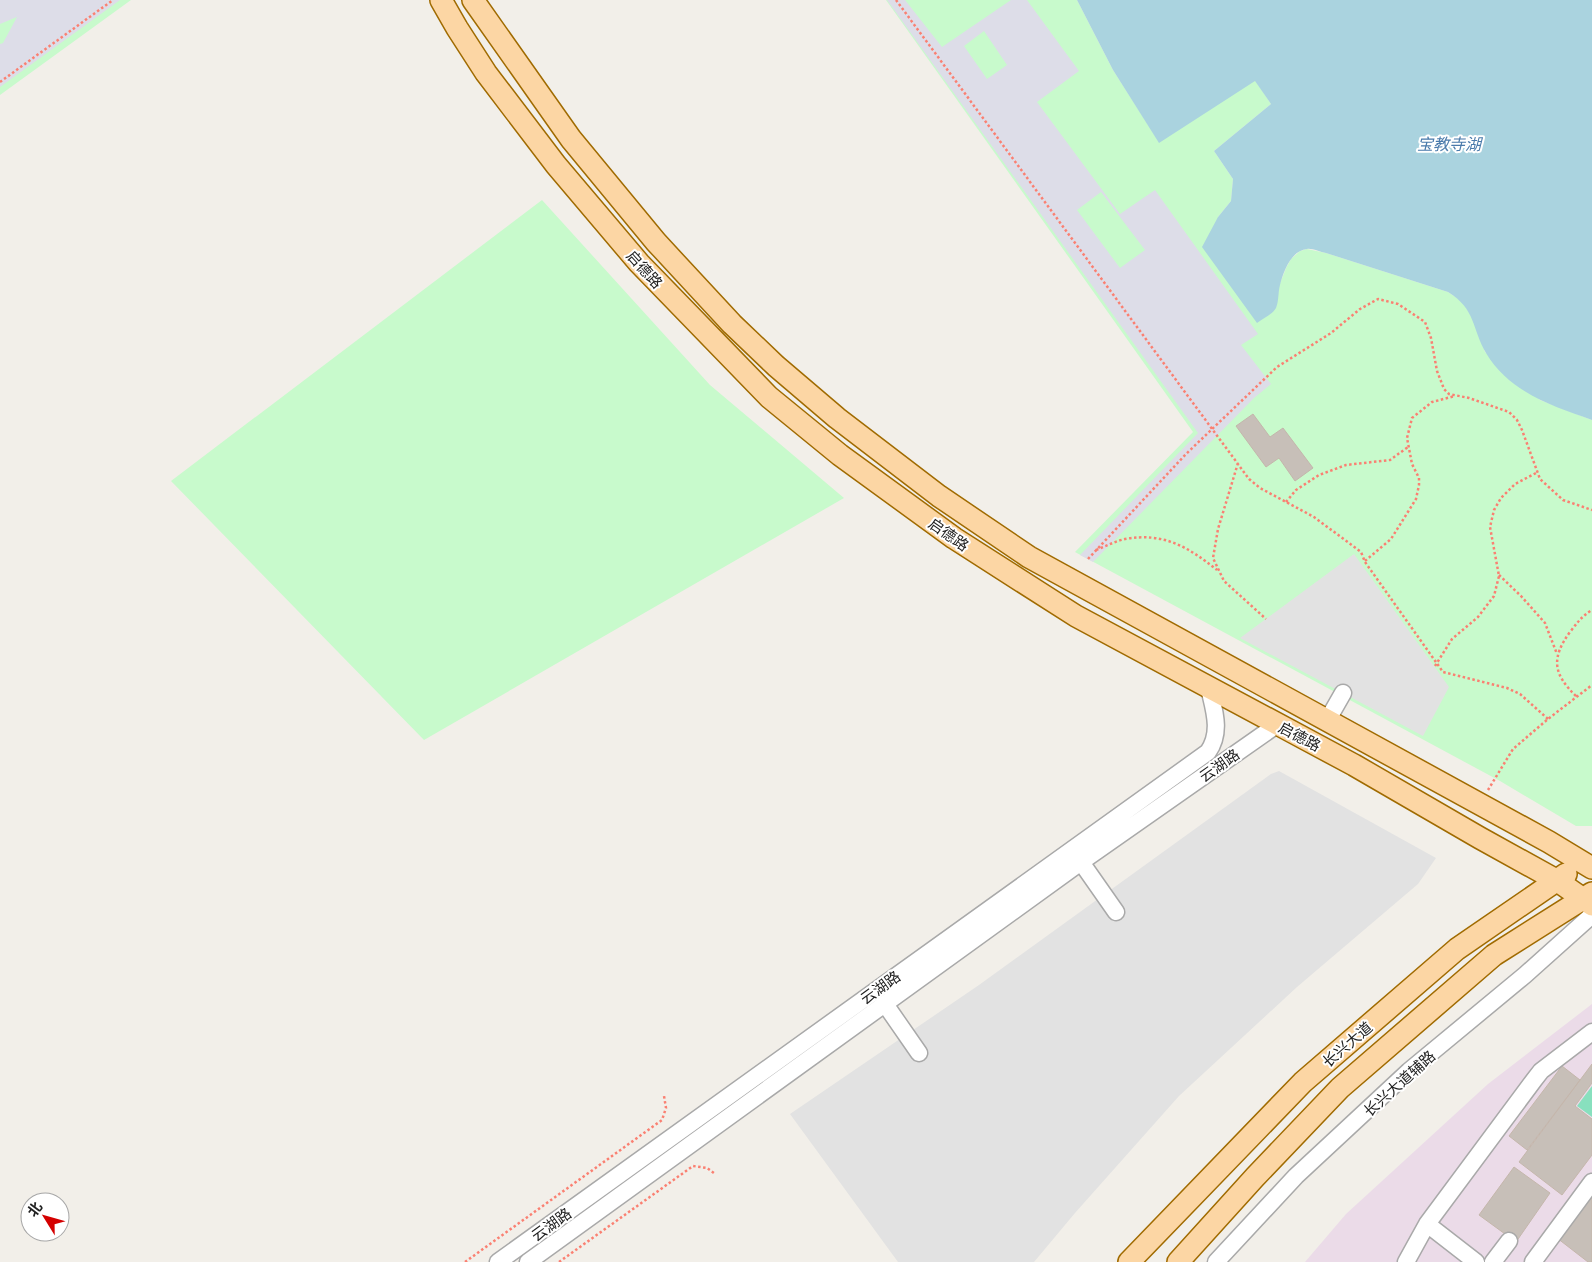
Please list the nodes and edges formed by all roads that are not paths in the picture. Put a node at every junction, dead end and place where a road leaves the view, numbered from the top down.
1 (441, 0) edge
2 (473, 0) edge
3 (1209, 688) junction
4 (1344, 693) dead end
5 (1327, 721) junction
6 (1278, 724) junction
7 (1487, 808) junction
8 (1480, 838) junction
9 (1081, 862) junction
10 (1589, 863) edge
11 (1556, 880) junction
12 (1590, 903) edge
13 (1116, 912) dead end
14 (885, 1004) junction
15 (1592, 1032) edge
16 (919, 1053) dead end
17 (1592, 1182) edge
18 (1427, 1224) junction
19 (1509, 1241) dead end
20 (498, 1262) edge
21 (528, 1262) edge
22 (1129, 1262) edge
23 (1178, 1262) edge
24 (1216, 1262) edge
25 (1406, 1262) edge
26 (1476, 1262) edge
27 (1493, 1262) edge
28 (1533, 1262) edge

1 - 3 main road, 启德路
2 - 5 main road, 启德路
3 - 6 main road, 启德路
3 - 20 street, 云湖路
4 - 5 street
5 - 7 main road, 启德路
6 - 8 main road, 启德路
6 - 9 street, 云湖路
7 - 8 main road
7 - 10 main road, 启德路
8 - 11 main road, 启德路
9 - 13 street
9 - 14 street, 云湖路
10 - 11 main road, 长兴大道
11 - 12 main road, 启德路
11 - 22 main road, 长兴大道
12 - 23 main road, 长兴大道
12 - 24 street, 长兴大道辅路
14 - 16 street
14 - 21 street, 云湖路
15 - 18 street
17 - 28 street
18 - 25 street
18 - 26 street
19 - 27 street

